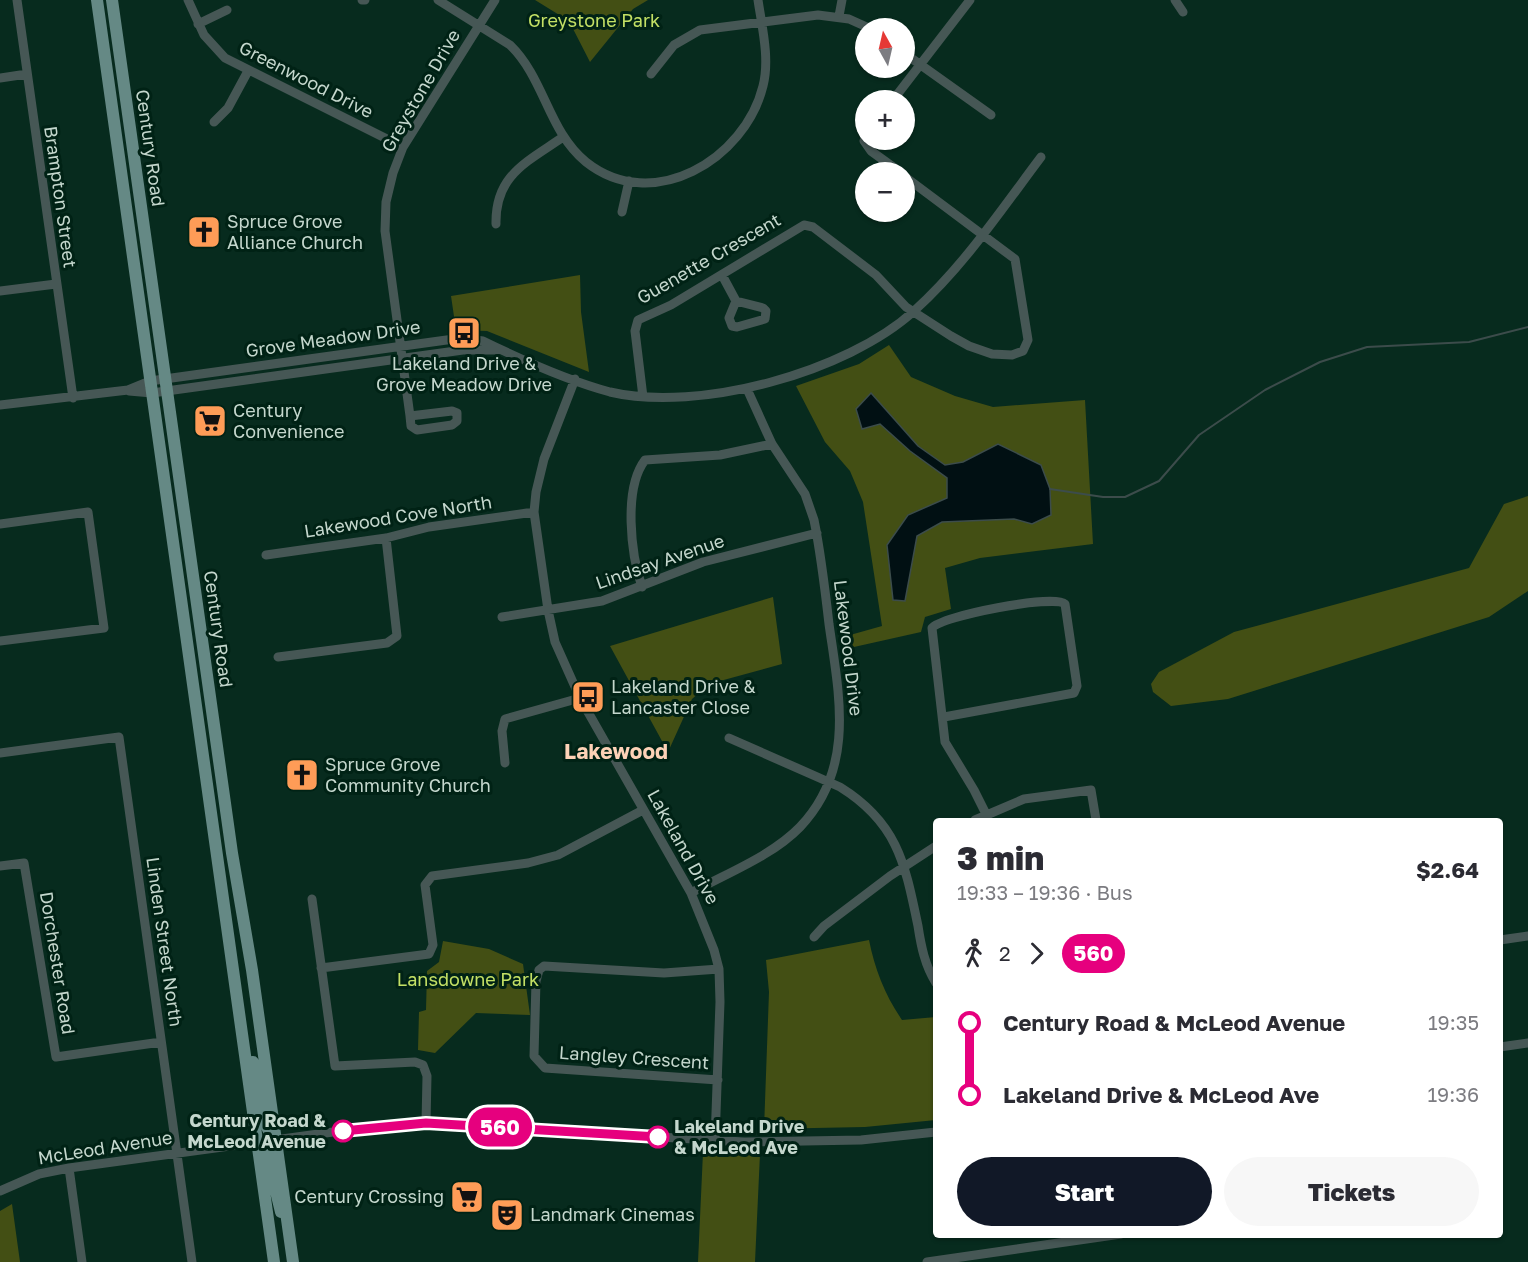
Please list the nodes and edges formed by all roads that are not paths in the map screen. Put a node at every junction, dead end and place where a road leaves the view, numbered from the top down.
1 (17, 0) edge
2 (97, 0) edge
3 (112, 0) edge
4 (188, 0) edge
5 (438, 0) edge
6 (495, 0) edge
7 (758, 0) edge
8 (842, 0) edge
9 (970, 0) edge
10 (1175, 0) edge
11 (227, 10) dead end
12 (1183, 12) dead end
13 (839, 16) junction
14 (762, 21) junction
15 (855, 22) edge
16 (198, 24) junction
17 (479, 25) junction
18 (915, 61) edge
19 (921, 65) junction
20 (248, 71) junction
21 (27, 74) junction
22 (651, 74) dead end
23 (0, 78) edge
24 (900, 90) edge
25 (991, 115) dead end
26 (214, 122) dead end
27 (563, 137) junction
28 (403, 147) junction
29 (870, 150) edge
30 (1041, 157) dead end
31 (886, 162) edge
32 (629, 181) junction
33 (915, 184) edge
34 (622, 212) dead end
35 (496, 224) dead end
36 (984, 234) junction
37 (722, 275) junction
38 (56, 284) junction
39 (0, 291) edge
40 (736, 300) dead end
41 (914, 312) junction
42 (400, 346) junction
43 (504, 351) junction
44 (402, 359) junction
45 (575, 379) junction
46 (166, 385) junction
47 (151, 387) junction
48 (747, 389) junction
49 (643, 397) junction
50 (73, 398) junction
51 (0, 405) edge
52 (410, 416) junction
53 (772, 444) junction
54 (534, 512) junction
55 (0, 524) edge
56 (817, 533) junction
57 (386, 538) junction
58 (266, 555) dead end
59 (642, 587) junction
60 (548, 610) junction
61 (502, 617) dead end
62 (0, 642) edge
63 (278, 657) dead end
64 (580, 698) junction
65 (944, 717) junction
66 (729, 738) dead end
67 (0, 753) edge
68 (505, 763) dead end
69 (828, 781) junction
70 (643, 810) junction
71 (988, 817) edge
72 (1096, 818) edge
73 (933, 848) edge
74 (0, 866) edge
75 (904, 866) junction
76 (691, 893) junction
77 (312, 899) dead end
78 (1528, 936) edge
79 (814, 937) dead end
80 (1503, 940) edge
81 (321, 968) junction
82 (719, 969) junction
83 (933, 976) edge
84 (237, 999) junction
85 (161, 1042) junction
86 (1528, 1043) edge
87 (1503, 1047) edge
88 (718, 1080) junction
89 (426, 1123) junction
90 (933, 1132) edge
91 (276, 1140) junction
92 (715, 1141) junction
93 (257, 1142) junction
94 (177, 1152) junction
95 (69, 1168) junction
96 (0, 1191) edge
97 (288, 1225) junction
98 (1093, 1238) edge
99 (82, 1262) edge
100 (192, 1262) edge
101 (274, 1262) edge
102 (293, 1262) edge
103 (927, 1262) edge

1 - 21 street, Brampton Street
2 - 47 main road, Century Road
3 - 46 main road, Century Road
4 - 16 street, Greenwood Drive
5 - 17 street
6 - 17 street, Greystone Drive
7 - 14 street
8 - 13 street
9 - 19 street
10 - 12 street
11 - 16 street
13 - 14 street
13 - 15 street
14 - 22 street
14 - 32 street
16 - 20 street, Greenwood Drive
17 - 27 street
17 - 28 street, Greystone Drive
18 - 19 street
19 - 24 street
19 - 25 street
20 - 26 street
20 - 28 street, Greenwood Drive
21 - 23 street
21 - 38 street, Brampton Street
27 - 32 street
27 - 35 street
28 - 42 street, Greystone Drive
29 - 31 street
30 - 36 street, Grove Meadow Drive
32 - 34 street
33 - 36 street
36 - 41 street, Grove Meadow Drive
36 - 41 street
37 - 40 street
37 - 41 street, Guenette Crescent
37 - 49 street, Guenette Crescent
38 - 39 street
38 - 50 street, Brampton Street
41 - 48 street, Grove Meadow Drive
42 - 43 street, Grove Meadow Drive
42 - 44 street, Greystone Drive
42 - 46 street, Grove Meadow Drive
43 - 44 street, Grove Meadow Drive
43 - 45 street, Grove Meadow Drive
44 - 46 street, Grove Meadow Drive
44 - 52 street, Greystone Drive
45 - 49 street, Grove Meadow Drive
45 - 54 street, Lakeland Drive
46 - 47 street
46 - 91 main road, Century Road
47 - 50 street
47 - 84 main road, Century Road
48 - 49 street, Grove Meadow Drive
48 - 53 street, Lakewood Drive
50 - 51 street
52 - 52 street
53 - 56 street, Lakewood Drive
53 - 59 street
54 - 57 street, Lakewood Cove North
54 - 60 street, Lakeland Drive
55 - 62 street
56 - 59 street, Lindsay Avenue
56 - 69 street, Lakewood Drive
57 - 58 street, Lakewood Cove North
57 - 63 street
59 - 60 street, Lindsay Avenue
60 - 61 street, Lindsay Avenue
60 - 64 street, Lakeland Drive
64 - 68 street
64 - 70 street, Lakeland Drive
65 - 65 street
65 - 71 street
66 - 69 street
67 - 85 street, Linden Street North
69 - 75 street
69 - 76 street, Lakewood Drive
70 - 76 street, Lakeland Drive
70 - 81 street
71 - 72 street
73 - 75 street
74 - 85 street, Dorchester Road
75 - 79 street
75 - 83 street
76 - 82 street, Lakeland Drive
77 - 81 street
78 - 80 street
81 - 89 street
82 - 88 street, Lakeland Drive
82 - 88 street, Langley Crescent
84 - 91 main road
84 - 93 main road, Century Road
85 - 94 street, Linden Street North
86 - 87 street
88 - 92 street, Lakeland Drive
89 - 91 street, McLeod Avenue
89 - 92 street, McLeod Avenue
90 - 92 street, McLeod Avenue
91 - 93 street, McLeod Avenue
91 - 97 main road, Century Road
93 - 94 street, McLeod Avenue
93 - 97 main road
93 - 101 main road, Century Road
94 - 95 street, McLeod Avenue
94 - 100 street, Linden Street North
95 - 96 street, McLeod Avenue
95 - 99 street
97 - 102 main road, Century Road
98 - 103 street

